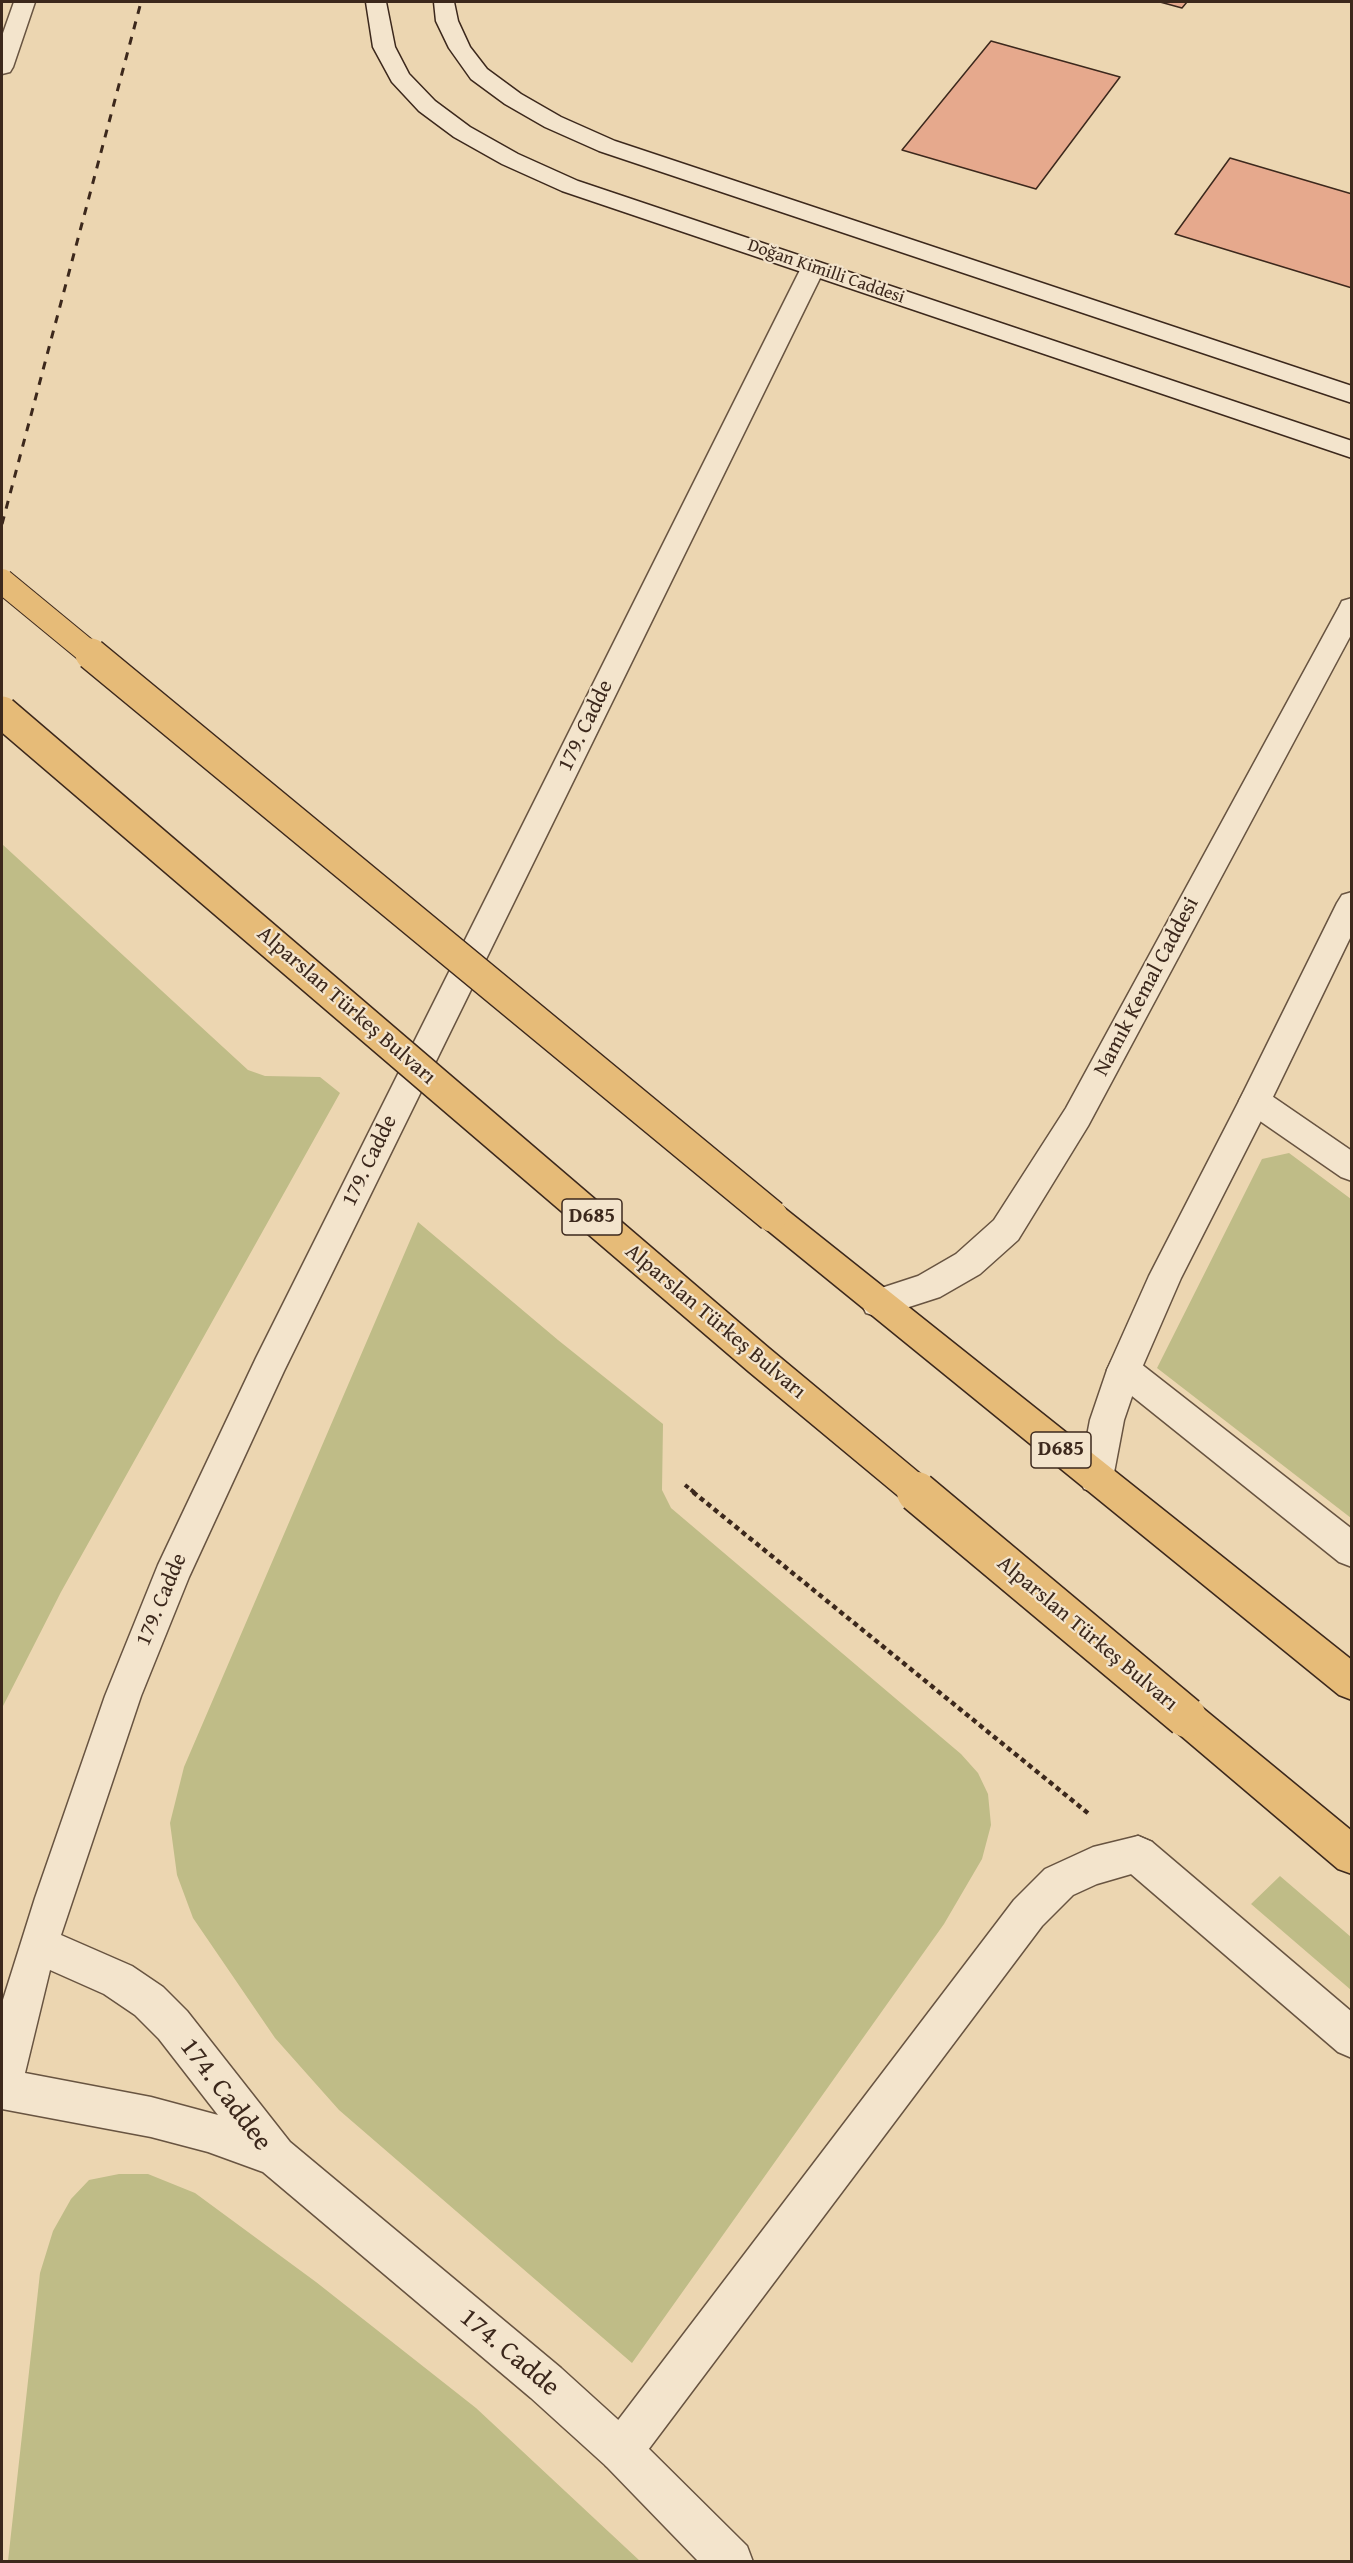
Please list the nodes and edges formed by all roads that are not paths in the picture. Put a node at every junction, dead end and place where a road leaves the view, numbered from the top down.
1 (24, 2) edge
2 (376, 2) edge
3 (444, 2) edge
4 (2, 67) edge
5 (813, 268) junction
6 (1352, 394) edge
7 (1352, 450) edge
8 (2, 581) edge
9 (1352, 607) edge
10 (2, 712) edge
11 (1352, 903) edge
12 (1255, 1101) junction
13 (1352, 1168) edge
14 (878, 1303) junction
15 (1124, 1370) junction
16 (1096, 1478) junction
17 (1352, 1551) edge
18 (1352, 1683) edge
19 (1352, 1856) edge
20 (39, 1945) junction
21 (1352, 2038) edge
22 (2, 2087) edge
23 (276, 2156) junction
24 (621, 2451) junction
25 (731, 2562) edge

1 - 4 street
2 - 5 street, Doğan Kimilli Caddesi
3 - 6 street
5 - 7 street, Doğan Kimilli Caddesi
5 - 20 street, 179. Cadde
8 - 14 highway, D685, bridge
9 - 14 street, Namık Kemal Caddesi
10 - 19 highway, Alparslan Türkeş Bulvarı / D685, bridge
11 - 12 street
12 - 13 street
12 - 15 street
14 - 16 highway, D685
15 - 16 street
15 - 17 street
16 - 18 highway, D685
20 - 22 street, 179. Cadde
20 - 23 street, 174. Caddee
21 - 24 street
22 - 23 street, 174. Caddee
23 - 24 street, 174. Cadde
24 - 25 street, 174. Cadde

